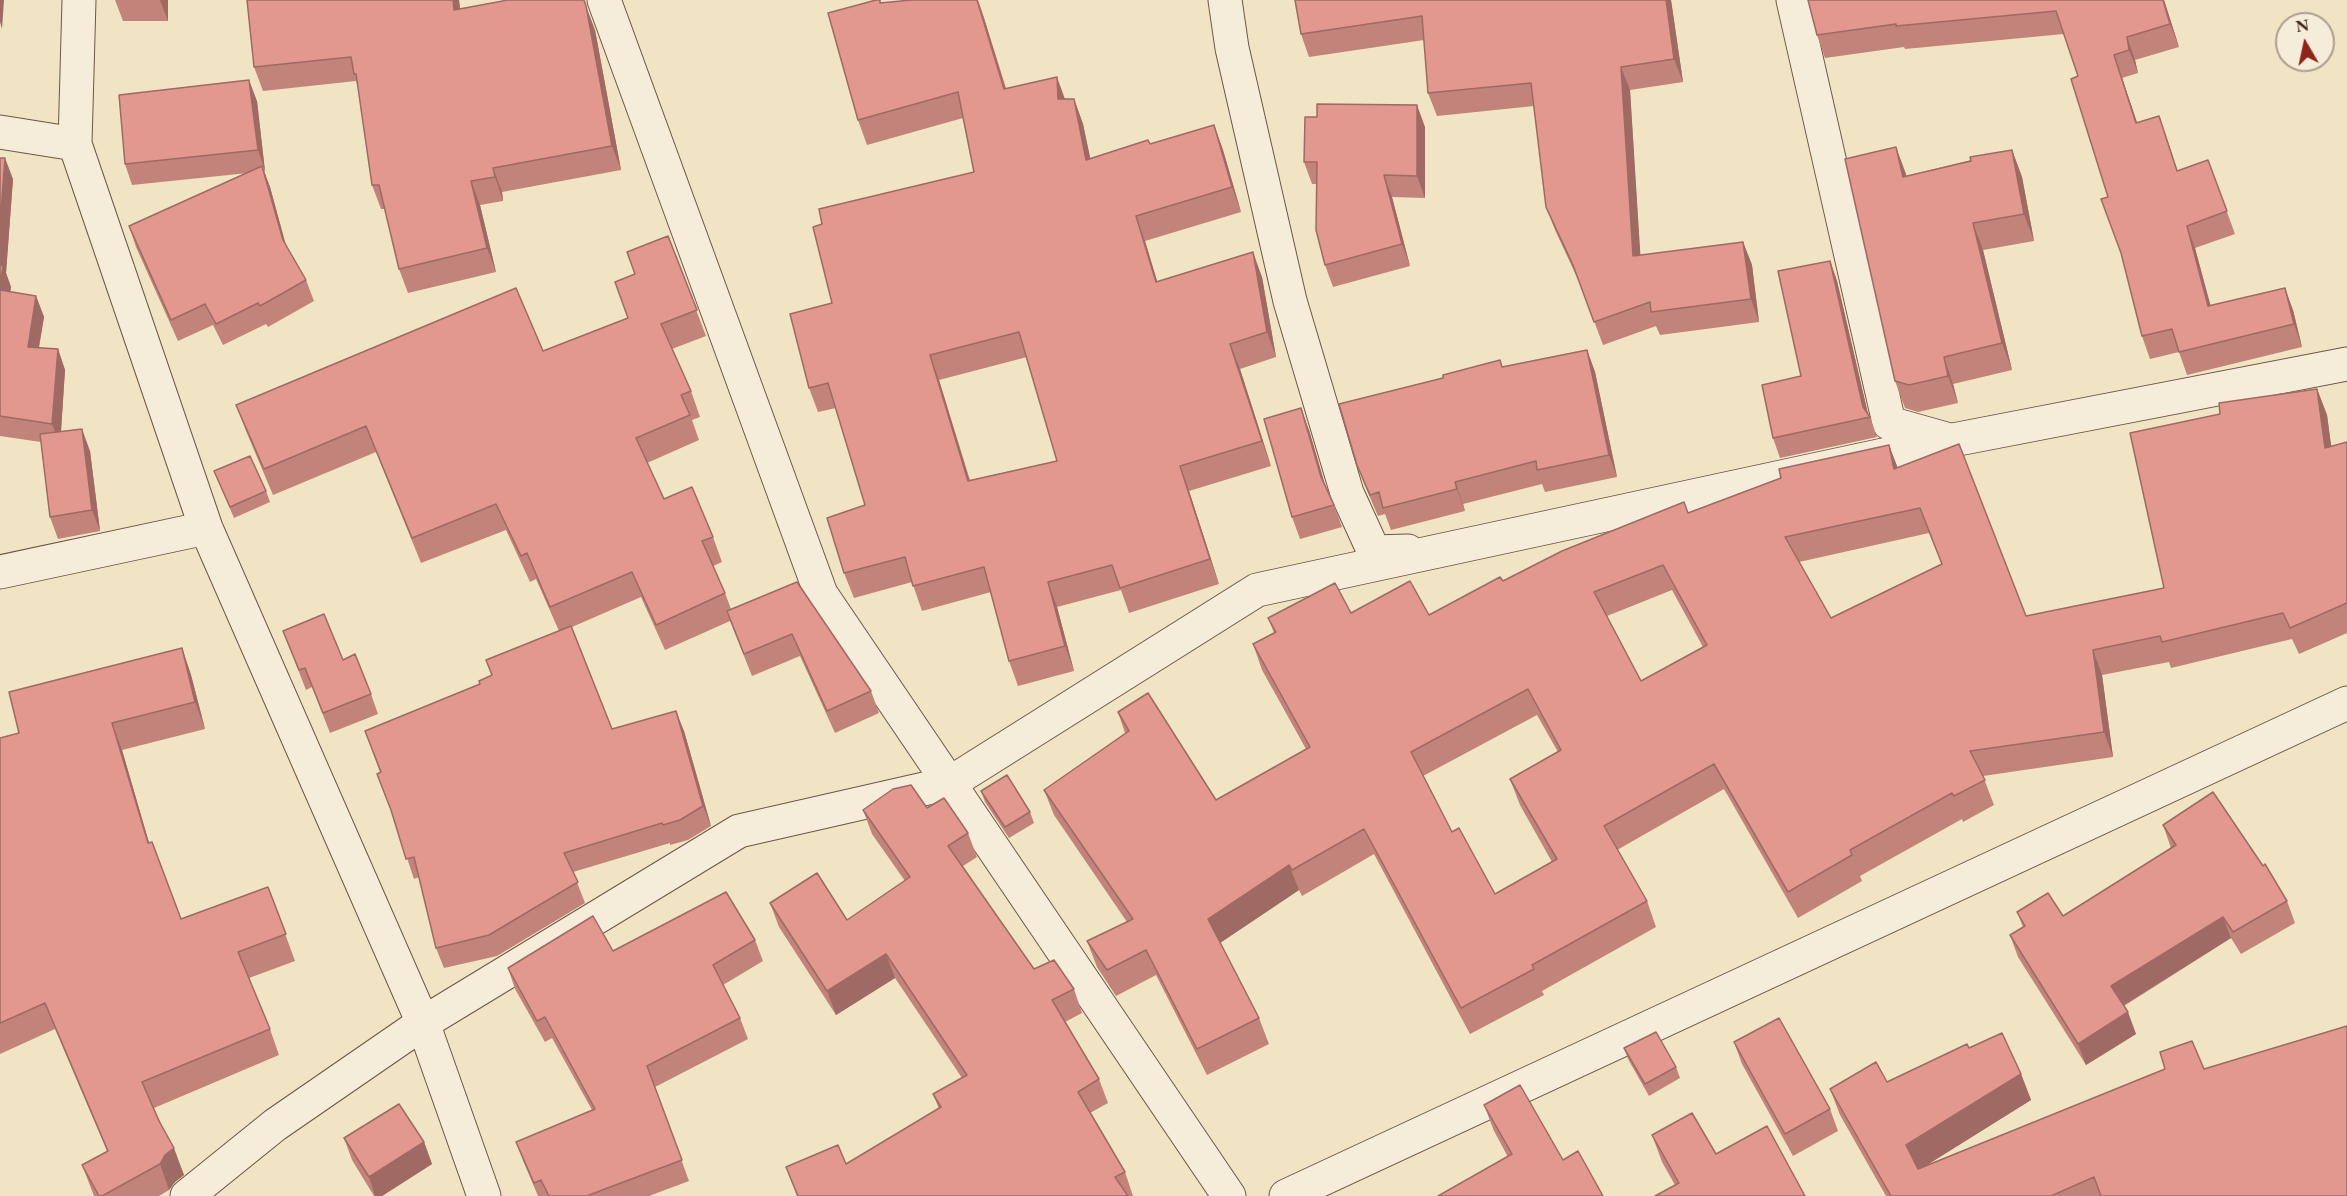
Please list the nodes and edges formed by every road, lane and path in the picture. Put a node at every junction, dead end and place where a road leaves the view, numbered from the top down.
1 (79, 0) edge
2 (604, 0) edge
3 (1225, 0) edge
4 (1793, 0) edge
5 (0, 132) edge
6 (75, 144) junction
7 (2347, 364) edge
8 (1953, 440) junction
9 (206, 528) junction
10 (1438, 550) junction
11 (0, 572) edge
12 (2347, 703) edge
13 (950, 783) junction
14 (423, 1023) junction
15 (187, 1196) edge
16 (484, 1196) edge
17 (1229, 1196) edge
18 (1286, 1196) edge

1 - 6 street
2 - 13 street
3 - 10 street
4 - 8 street
5 - 6 street
6 - 9 street
7 - 8 street
8 - 10 street
9 - 11 street
9 - 14 street
10 - 13 street
12 - 18 street
13 - 14 street
13 - 17 street
14 - 15 street
14 - 16 street

